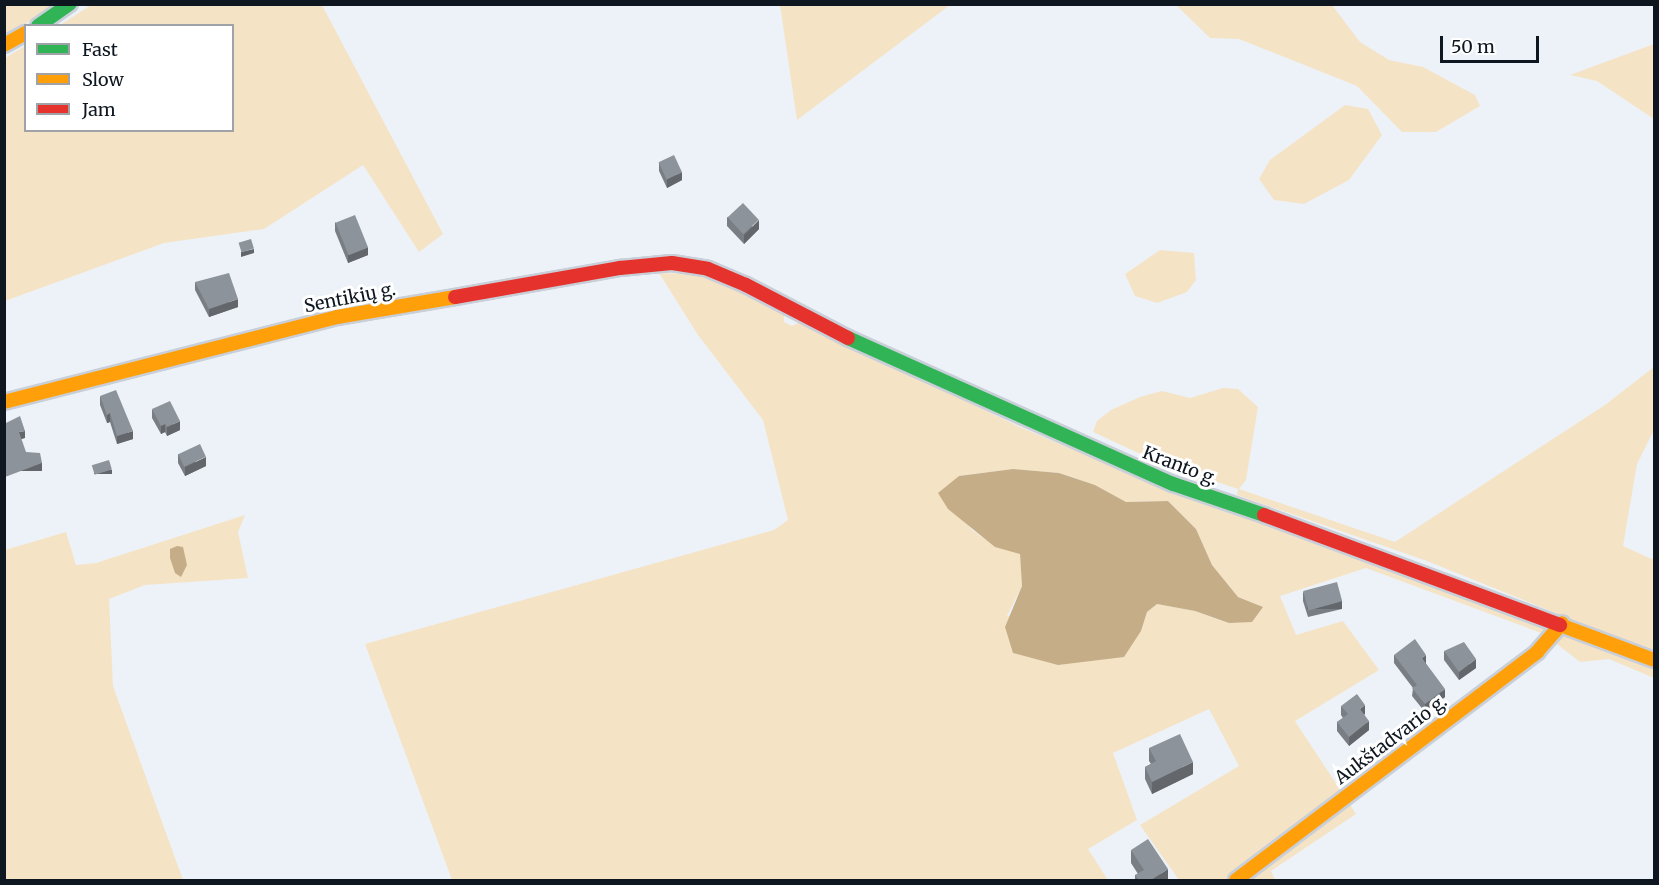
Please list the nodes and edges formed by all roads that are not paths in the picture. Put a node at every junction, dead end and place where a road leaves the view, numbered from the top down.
1 (70, 4) edge
2 (41, 24) edge
3 (24, 34) edge
4 (4, 45) edge
5 (708, 269) joint
6 (4, 402) edge
7 (1562, 623) junction
8 (1654, 660) edge
9 (1236, 880) edge

1 - 2 street
3 - 4 street
5 - 6 street, Sentikių g.
5 - 7 street, Kranto g.
7 - 8 street, Kranto g.
7 - 9 street, Aukštadvario g.

